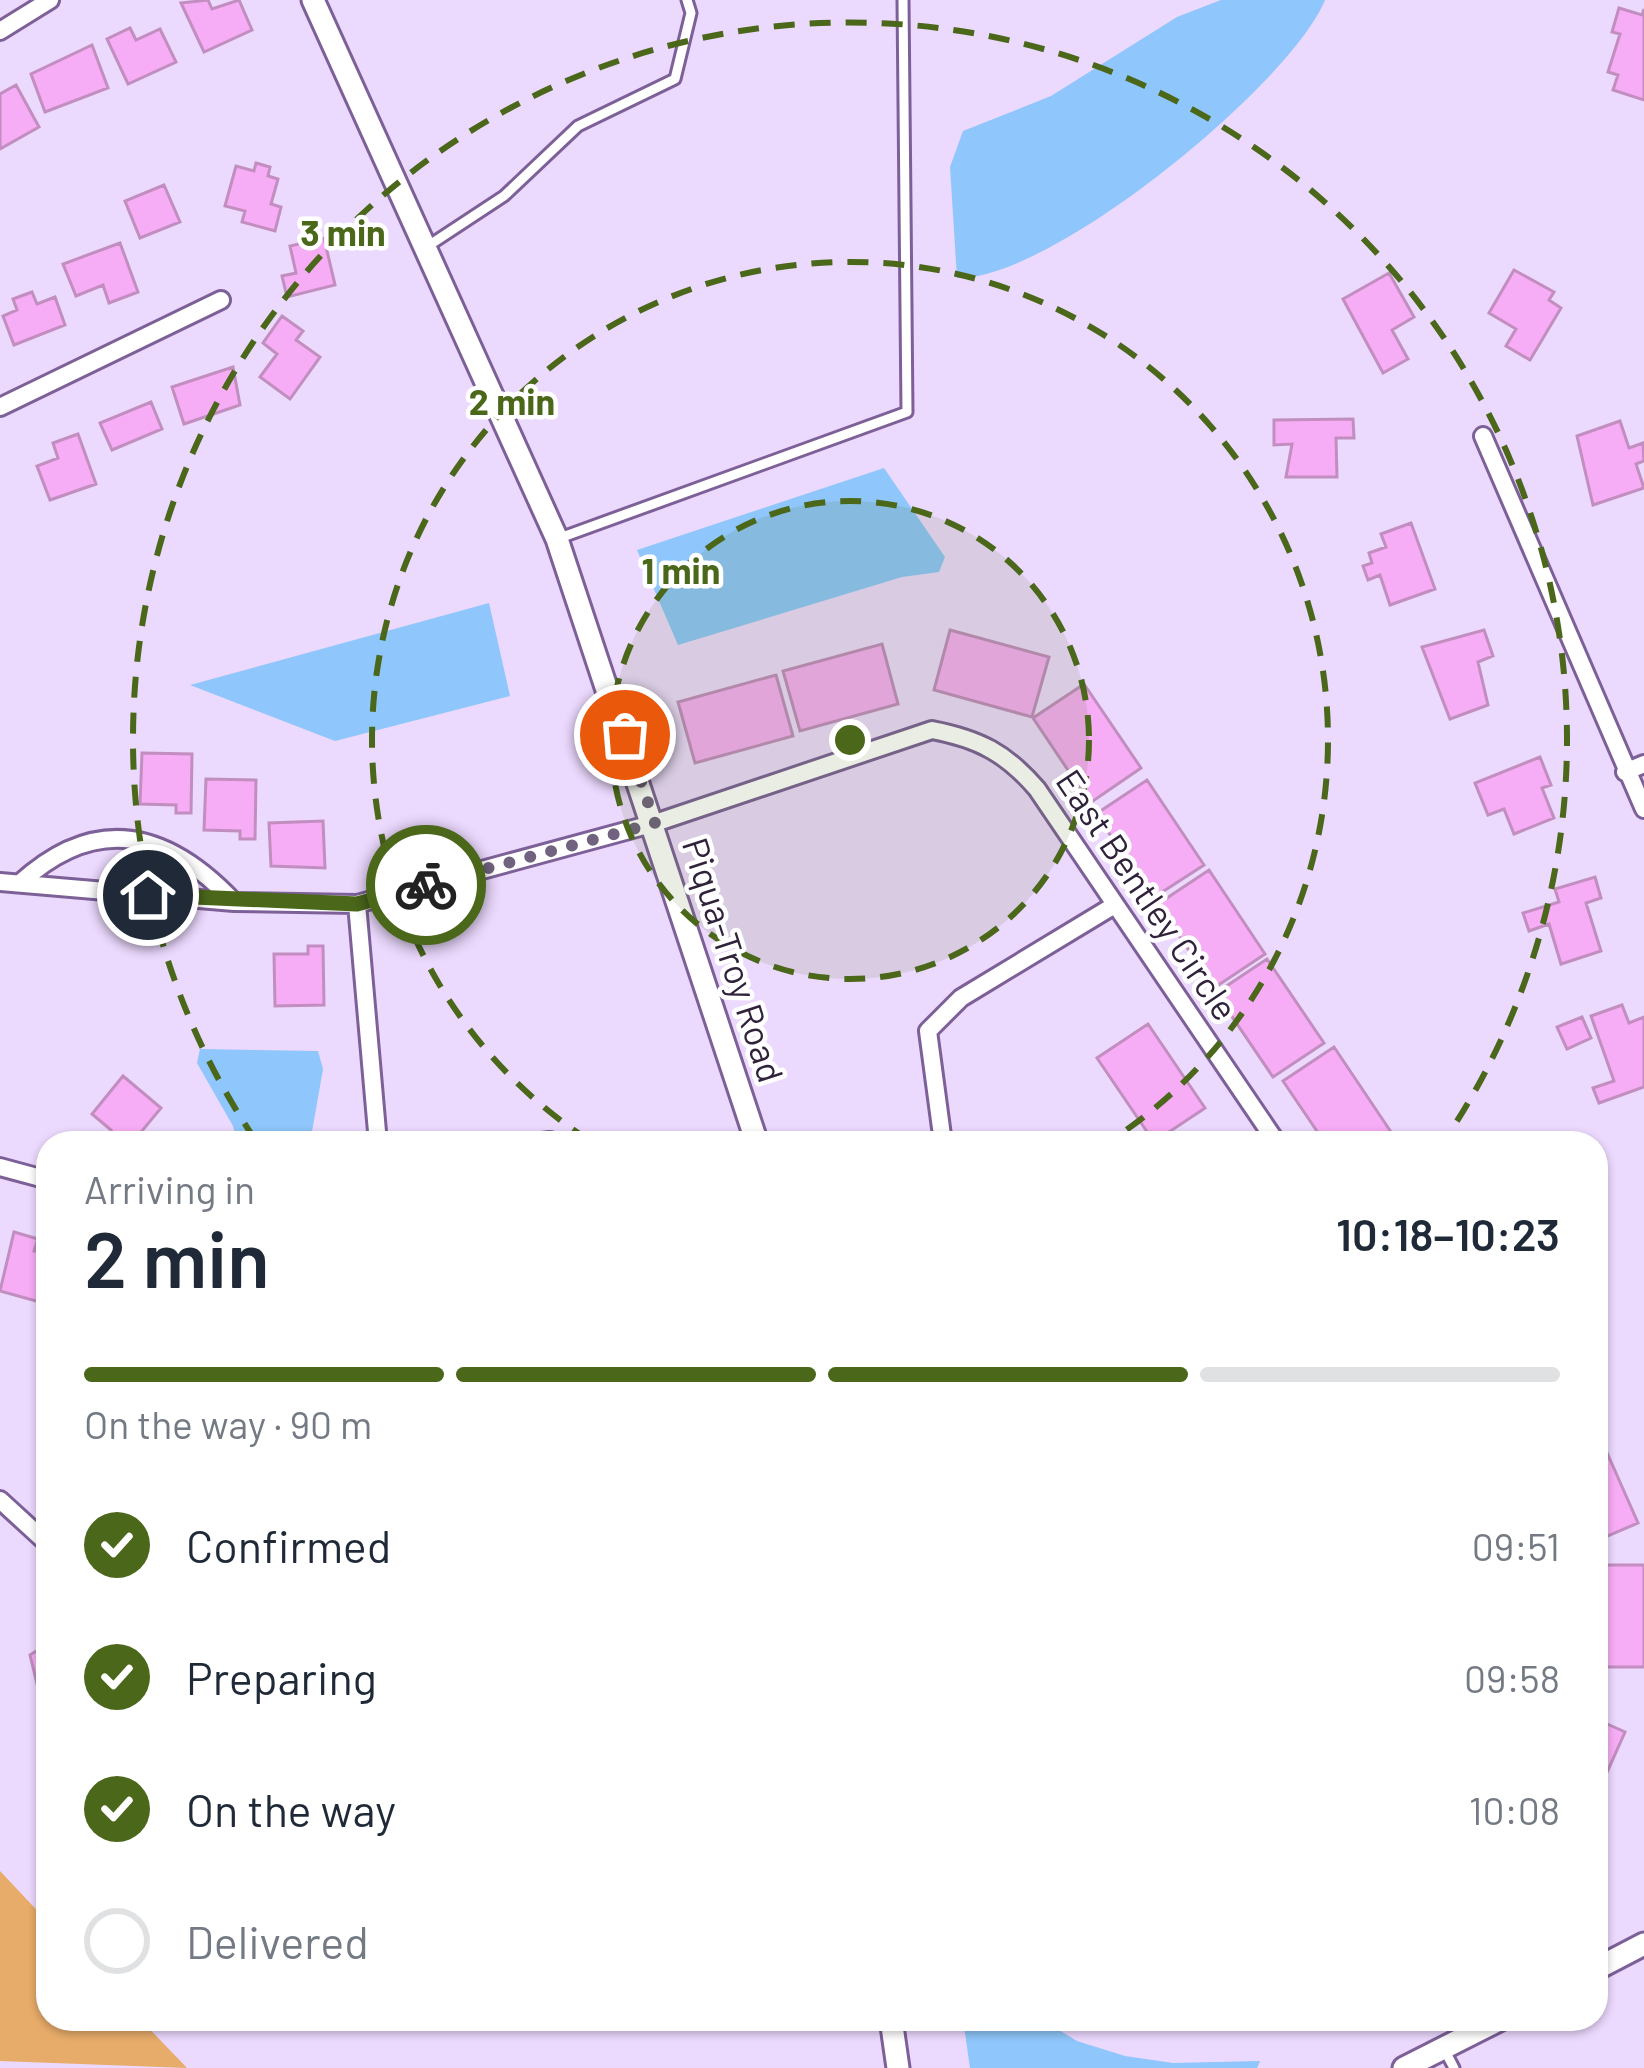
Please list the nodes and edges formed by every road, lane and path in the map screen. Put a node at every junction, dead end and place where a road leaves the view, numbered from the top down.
1 (313, 0) edge
2 (687, 0) edge
3 (903, 0) edge
4 (47, 1) edge
5 (0, 31) edge
6 (425, 248) junction
7 (221, 300) dead end
8 (0, 407) edge
9 (1483, 436) dead end
10 (557, 539) junction
11 (1644, 764) edge
12 (1625, 772) junction
13 (1644, 809) edge
14 (655, 823) junction
15 (0, 882) edge
16 (20, 883) junction
17 (234, 902) junction
18 (357, 904) junction
19 (1113, 906) junction
20 (377, 1131) edge
21 (753, 1131) edge
22 (941, 1131) edge
23 (1269, 1131) edge
24 (0, 1167) edge
25 (36, 1177) edge
26 (0, 1500) edge
27 (36, 1533) edge
28 (1644, 1944) edge
29 (1608, 1963) edge
30 (893, 2031) edge
31 (1486, 2031) edge
32 (1449, 2059) edge
33 (898, 2068) edge
34 (1404, 2068) edge

1 - 6 street, Piqua-Troy Road
2 - 6 lane
3 - 10 lane
4 - 5 street
6 - 10 street, Piqua-Troy Road
7 - 8 street
9 - 12 street
10 - 14 street, Piqua-Troy Road
11 - 12 street
12 - 13 street
14 - 18 street, East Bentley Circle
14 - 19 street, East Bentley Circle
14 - 21 street, Piqua-Troy Road
15 - 16 street, East Bentley Circle
16 - 17 street, East Bentley Circle
16 - 17 street
17 - 18 street, East Bentley Circle
18 - 20 street
19 - 22 street
19 - 23 street, East Bentley Circle
24 - 25 street
26 - 27 street
28 - 29 street
30 - 33 street
31 - 32 street
32 - 34 street

